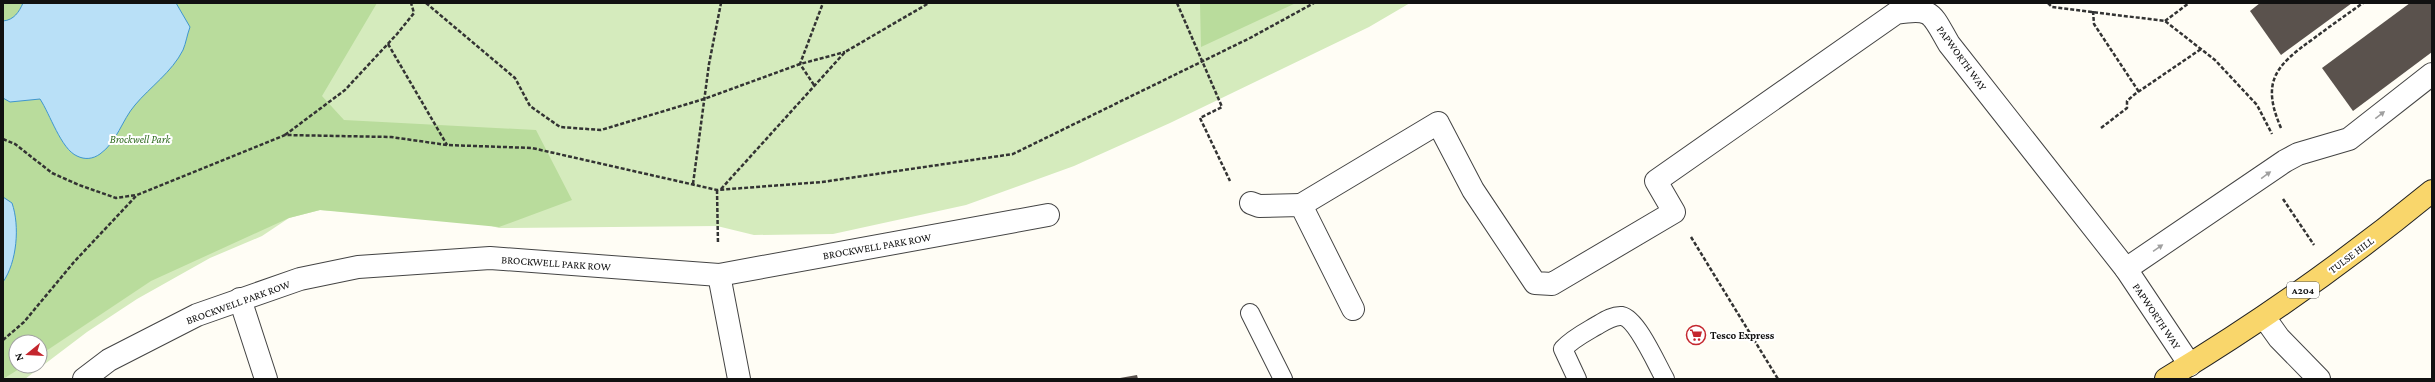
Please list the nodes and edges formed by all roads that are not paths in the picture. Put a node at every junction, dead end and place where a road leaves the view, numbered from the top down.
1 (2432, 74) edge
2 (2432, 191) edge
3 (1251, 203) road end
4 (1301, 205) junction
5 (1048, 215) dead end
6 (2126, 269) junction
7 (719, 275) junction
8 (240, 299) junction
9 (1353, 308) dead end
10 (1250, 313) dead end
11 (2264, 317) junction
12 (2190, 365) junction
13 (84, 379) edge
14 (266, 379) edge
15 (739, 379) edge
16 (1284, 379) edge
17 (1577, 379) edge
18 (1665, 379) edge
19 (2166, 379) edge
20 (2319, 379) edge

6 -> 1 street
2 - 11 main road, TULSE HILL / A204
3 - 4 street
4 - 6 street, PAPWORTH WAY
4 - 9 street
5 - 7 street, BROCKWELL PARK ROW
6 - 12 street, PAPWORTH WAY
7 - 8 street, BROCKWELL PARK ROW
7 - 15 street
8 - 13 street, BROCKWELL PARK ROW
8 - 14 street
10 - 16 lane
11 - 12 main road, TULSE HILL / A204
11 - 20 street
12 - 19 main road, TULSE HILL / A204
17 - 18 lane

